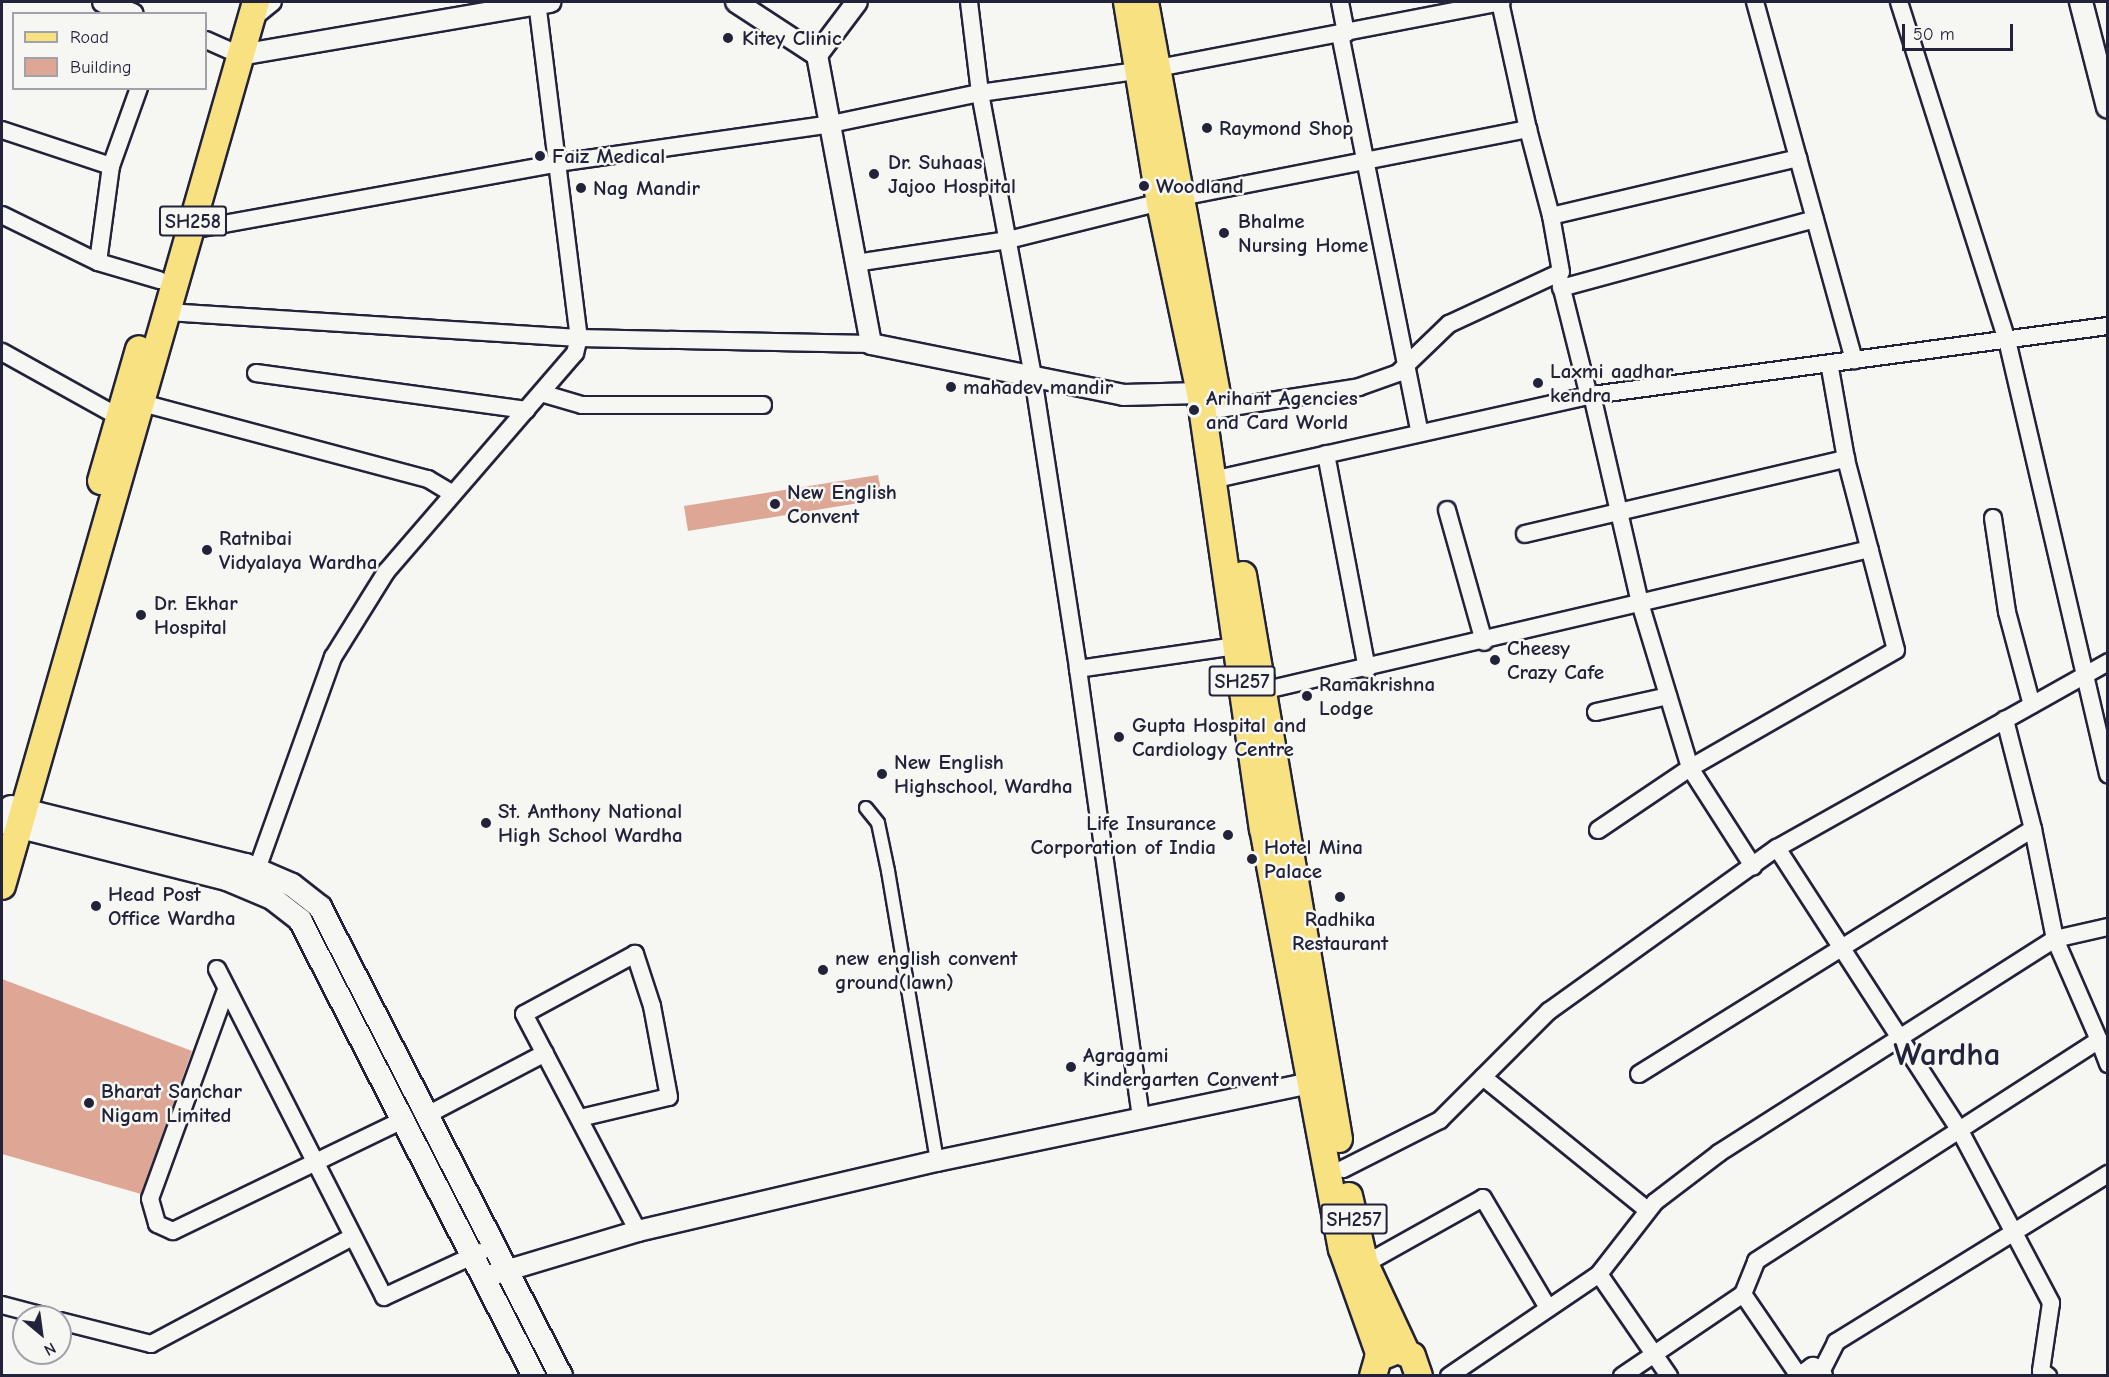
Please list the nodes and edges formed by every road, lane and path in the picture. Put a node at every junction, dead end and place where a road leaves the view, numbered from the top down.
1 (103, 2) edge
2 (273, 2) edge
3 (542, 2) edge
4 (736, 2) edge
5 (857, 2) edge
6 (969, 2) edge
7 (1126, 2) edge
8 (1146, 2) edge
9 (1340, 2) edge
10 (1500, 2) edge
11 (1755, 2) edge
12 (1899, 2) edge
13 (2081, 2) edge
14 (249, 8) edge
15 (128, 12) edge
16 (1343, 34) junction
17 (2100, 46) edge
18 (224, 48) edge
19 (817, 55) junction
20 (1148, 69) junction
21 (138, 90) edge
22 (980, 93) junction
23 (2108, 106) edge
24 (831, 124) junction
25 (1528, 129) junction
26 (2, 130) edge
27 (1798, 159) junction
28 (1368, 162) junction
29 (558, 163) junction
30 (111, 166) junction
31 (1171, 200) junction
32 (2, 214) edge
33 (1551, 216) junction
34 (1815, 219) junction
35 (190, 230) junction
36 (1008, 240) junction
37 (98, 262) junction
38 (856, 263) junction
39 (159, 280) junction
40 (1560, 281) junction
41 (167, 312) junction
42 (2108, 327) edge
43 (579, 338) junction
44 (2007, 340) junction
45 (871, 345) junction
46 (2, 352) edge
47 (1854, 360) junction
48 (1830, 363) junction
49 (1406, 364) junction
50 (256, 373) dead end
51 (1033, 377) junction
52 (541, 393) junction
53 (1590, 395) junction
54 (1209, 401) junction
55 (141, 403) junction
56 (763, 405) dead end
57 (526, 410) junction
58 (1420, 433) junction
59 (119, 441) junction
60 (1326, 454) junction
61 (1846, 459) junction
62 (1219, 478) junction
63 (450, 493) junction
64 (1447, 510) dead end
65 (1619, 512) junction
66 (1993, 518) dead end
67 (1525, 534) dead end
68 (1870, 549) junction
69 (1640, 603) junction
70 (1484, 642) junction
71 (1236, 645) junction
72 (2108, 662) edge
73 (1078, 669) junction
74 (1367, 669) junction
75 (2085, 675) junction
76 (1262, 691) junction
77 (1668, 696) junction
78 (2032, 705) junction
79 (1596, 712) dead end
80 (2005, 720) junction
81 (1690, 768) junction
82 (2108, 774) edge
83 (866, 808) dead end
84 (9, 818) edge
85 (2033, 829) junction
86 (1598, 830) dead end
87 (1777, 848) junction
88 (1753, 866) junction
89 (253, 879) junction
90 (2, 886) edge
91 (2108, 927) edge
92 (2055, 939) junction
93 (1841, 948) junction
94 (217, 969) dead end
95 (226, 990) junction
96 (1901, 1039) junction
97 (2099, 1040) junction
98 (545, 1053) junction
99 (2108, 1064) edge
100 (1639, 1074) dead end
101 (1483, 1077) junction
102 (1321, 1081) junction
103 (429, 1114) junction
104 (580, 1118) junction
105 (1141, 1118) junction
106 (405, 1119) junction
107 (1959, 1129) junction
108 (937, 1161) junction
109 (314, 1164) junction
110 (1343, 1169) junction
111 (2108, 1174) edge
112 (1647, 1210) junction
113 (638, 1231) junction
114 (2014, 1231) junction
115 (350, 1238) junction
116 (496, 1245) junction
117 (474, 1256) junction
118 (1365, 1264) junction
119 (507, 1267) junction
120 (1599, 1274) junction
121 (485, 1277) junction
122 (1743, 1293) junction
123 (1548, 1308) junction
124 (72, 1324) edge
125 (1654, 1355) junction
126 (1376, 1366) edge
127 (1417, 1368) edge
128 (1811, 1375) edge
129 (534, 1376) edge
130 (561, 1376) edge
131 (1449, 1376) edge
132 (1622, 1376) edge
133 (1669, 1376) edge
134 (2048, 1376) edge

1 - 15 street
2 - 14 street
3 - 18 street
3 - 29 street
4 - 19 street
5 - 19 street
6 - 22 street
7 - 20 main road, SH257
8 - 20 main road, SH257
9 - 16 street
10 - 16 street
10 - 25 street
11 - 27 street
12 - 44 street
13 - 17 main road
14 - 18 main road, SH258
16 - 20 street
16 - 28 street
17 - 23 main road
18 - 35 main road, SH258
18 - 39 main road, SH258
19 - 24 street
20 - 22 street
20 - 31 main road, SH257
21 - 30 street
22 - 24 street
22 - 36 street
24 - 29 street
24 - 38 street
25 - 28 street
25 - 33 street
26 - 30 street
27 - 33 street
27 - 34 street
28 - 31 street
28 - 49 street
29 - 35 street
29 - 43 street
30 - 37 street
31 - 36 street
31 - 54 main road, SH257
32 - 37 street
33 - 40 street
34 - 40 street
34 - 47 street
35 - 41 main road, SH258
36 - 38 street
36 - 51 street
37 - 39 street
38 - 45 street
39 - 59 main road, SH258
40 - 49 street
40 - 53 street
41 - 43 street
41 - 55 main road, SH258
42 - 44 street
43 - 45 street
43 - 52 street
44 - 47 street
44 - 75 street
45 - 51 street
46 - 59 street
47 - 48 street
48 - 53 street
48 - 61 street
49 - 54 street
49 - 58 street
50 - 57 street
51 - 54 street
51 - 73 street
52 - 56 street
52 - 57 street
53 - 58 street
53 - 65 street
54 - 62 main road, SH257
55 - 59 main road, SH258
55 - 63 street
57 - 63 street
58 - 60 street
59 - 84 main road, SH258
60 - 62 street
60 - 74 street
61 - 65 street
61 - 68 street
62 - 71 main road, SH257
62 - 76 main road, SH257
63 - 89 street
64 - 70 street
65 - 67 street
65 - 69 street
66 - 78 street
68 - 69 street
68 - 81 street
69 - 70 street
69 - 77 street
70 - 74 street
71 - 73 street
71 - 102 main road, SH257
72 - 75 street
73 - 105 street
74 - 76 street
75 - 78 street
75 - 82 street
76 - 102 main road, SH257
77 - 79 street
77 - 81 street
78 - 80 street
80 - 85 street
80 - 87 street
81 - 86 street
81 - 88 street
83 - 108 street
84 - 89 main road
84 - 90 main road, SH258
85 - 92 street
85 - 93 street
87 - 88 street
87 - 93 street
88 - 101 street
89 - 103 main road
89 - 106 main road
91 - 92 street
92 - 96 street
92 - 97 street
93 - 96 street
93 - 100 street
94 - 95 street
95 - 109 street
95 - 109 street
96 - 107 street
96 - 112 street
97 - 99 street
97 - 107 street
98 - 103 street
98 - 104 street
98 - 104 street
101 - 110 street
101 - 112 street
102 - 105 street
102 - 110 main road, SH257
102 - 126 main road, SH257
103 - 116 main road
104 - 113 street
105 - 108 street
106 - 109 street
106 - 117 main road
107 - 114 street
107 - 122 street
108 - 113 street
109 - 115 street
110 - 118 main road, SH257
111 - 114 street
112 - 120 street
113 - 119 street
114 - 128 street
114 - 134 street
115 - 117 street
115 - 124 street
116 - 117 street
116 - 119 main road
117 - 121 main road
118 - 123 street
118 - 127 main road, SH257
119 - 121 street
119 - 130 main road
120 - 123 street
120 - 125 street
121 - 129 main road
122 - 125 street
122 - 128 street
123 - 131 street
125 - 132 street
125 - 133 street
126 - 127 main road

